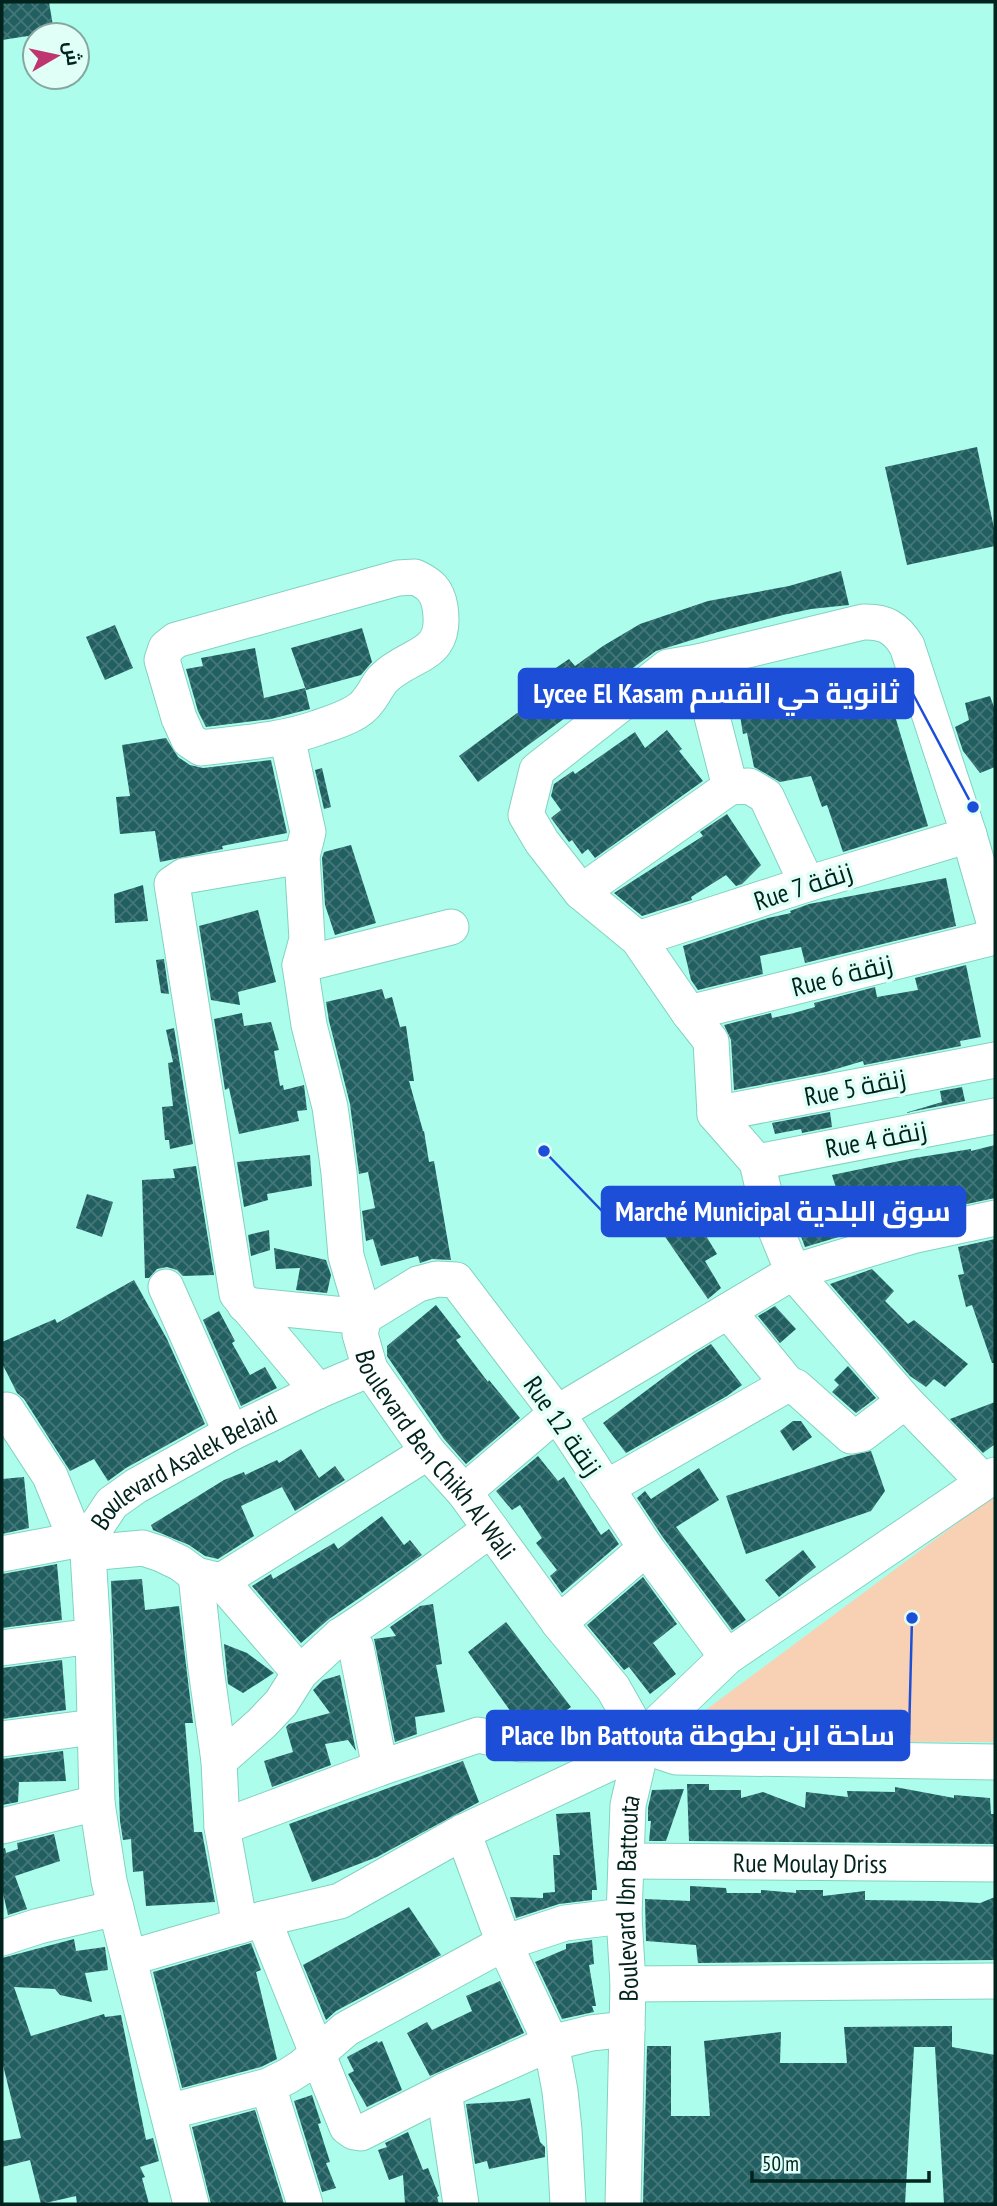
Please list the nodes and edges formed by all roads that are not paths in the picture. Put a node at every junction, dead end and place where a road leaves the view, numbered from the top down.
1 (698, 662) junction
2 (287, 737) junction
3 (730, 787) junction
4 (969, 835) junction
5 (302, 856) junction
6 (807, 884) junction
7 (581, 892) junction
8 (995, 925) edge
9 (451, 927) dead end
10 (995, 937) edge
11 (638, 939) junction
12 (300, 965) junction
13 (689, 1013) junction
14 (995, 1060) edge
15 (715, 1114) junction
16 (995, 1116) edge
17 (757, 1162) junction
18 (995, 1217) edge
19 (793, 1272) junction
20 (166, 1287) dead end
21 (245, 1305) junction
22 (728, 1311) junction
23 (364, 1317) junction
24 (370, 1369) junction
25 (788, 1384) junction
26 (317, 1391) junction
27 (905, 1401) junction
28 (7, 1409) dead end
29 (557, 1413) junction
30 (231, 1433) junction
31 (428, 1452) junction
32 (990, 1478) edge
33 (606, 1488) junction
34 (464, 1492) junction
35 (491, 1529) junction
36 (85, 1542) junction
37 (646, 1548) junction
38 (2, 1554) edge
39 (209, 1578) junction
40 (559, 1623) junction
41 (93, 1636) junction
42 (340, 1636) junction
43 (2, 1648) edge
44 (727, 1657) junction
45 (300, 1673) junction
46 (94, 1727) junction
47 (640, 1738) junction
48 (2, 1739) edge
49 (219, 1761) junction
50 (995, 1762) edge
51 (380, 1768) junction
52 (97, 1803) junction
53 (2, 1826) edge
54 (222, 1827) junction
55 (463, 1832) junction
56 (625, 1861) junction
57 (995, 1864) edge
58 (112, 1895) junction
59 (624, 1916) junction
60 (251, 1923) junction
61 (2, 1938) edge
62 (504, 1943) junction
63 (129, 1958) junction
64 (995, 1982) edge
65 (628, 1984) junction
66 (627, 2029) junction
67 (551, 2043) junction
68 (316, 2053) junction
69 (268, 2086) junction
70 (444, 2091) junction
71 (168, 2112) junction
72 (191, 2204) edge
73 (305, 2204) edge
74 (461, 2204) edge
75 (568, 2204) edge
76 (623, 2204) edge

1 - 3 street
1 - 4 street
1 - 7 street
2 - 2 street
2 - 5 street, Boulevard Ben Chikh Al Wali
3 - 6 street
3 - 7 street
4 - 6 street, Rue 7 زنقة
4 - 8 street
5 - 12 street, Boulevard Ben Chikh Al Wali
5 - 21 street
6 - 11 street, Rue 7 زنقة
7 - 11 street
9 - 12 street
10 - 13 street, Rue 6 زنقة
11 - 13 street
12 - 23 street, Boulevard Ben Chikh Al Wali
13 - 15 street
14 - 15 street, Rue 5 زنقة
15 - 17 street
16 - 17 street, Rue 4 زنقة
17 - 19 street
18 - 19 street
19 - 22 street
19 - 27 street
20 - 30 street
21 - 23 street
21 - 26 street
22 - 25 street
22 - 29 street
23 - 24 street, Boulevard Ben Chikh Al Wali
23 - 29 street, Rue 12 زنقة
24 - 26 street, Boulevard Asalek Belaid
24 - 31 street, Boulevard Ben Chikh Al Wali
25 - 27 street
25 - 33 street
26 - 30 street, Boulevard Asalek Belaid
27 - 32 street
28 - 36 street
29 - 33 street, Rue 12 زنقة
29 - 34 street
30 - 36 street, Boulevard Asalek Belaid
31 - 34 street, Boulevard Ben Chikh Al Wali
31 - 39 street
32 - 44 street, Boulevard Ibn Battouta
33 - 37 street, Rue 12 زنقة
34 - 35 street, Boulevard Ben Chikh Al Wali
35 - 40 street, Boulevard Ben Chikh Al Wali
35 - 42 street
36 - 38 street
36 - 39 street
36 - 41 street, Boulevard Asalek Belaid
37 - 40 street
37 - 44 street, Rue 12 زنقة
39 - 45 street
39 - 49 street
40 - 47 street, Boulevard Ben Chikh Al Wali
41 - 43 street
41 - 46 street, Boulevard Asalek Belaid
42 - 45 street
42 - 51 street
44 - 47 street, Boulevard Ibn Battouta
45 - 49 street
46 - 48 street
46 - 52 street, Boulevard Asalek Belaid
47 - 50 street
47 - 51 street
47 - 55 street
47 - 56 street, Boulevard Ibn Battouta
49 - 54 street
51 - 54 street
52 - 53 street
52 - 58 street, Boulevard Asalek Belaid
54 - 60 street
55 - 60 street
55 - 62 street
56 - 57 street, Rue Moulay Driss
56 - 59 street, Boulevard Ibn Battouta
58 - 61 street
58 - 63 street, Boulevard Asalek Belaid
59 - 62 street
59 - 65 street, Boulevard Ibn Battouta
60 - 63 street
60 - 68 street
62 - 67 street
62 - 68 street
63 - 71 street, Boulevard Asalek Belaid
64 - 65 street
65 - 66 street, Boulevard Ibn Battouta
66 - 67 street
66 - 76 street, Boulevard Ibn Battouta
67 - 70 street
67 - 75 street
68 - 69 street
68 - 70 street
69 - 71 street
69 - 73 street
70 - 74 street
71 - 72 street

